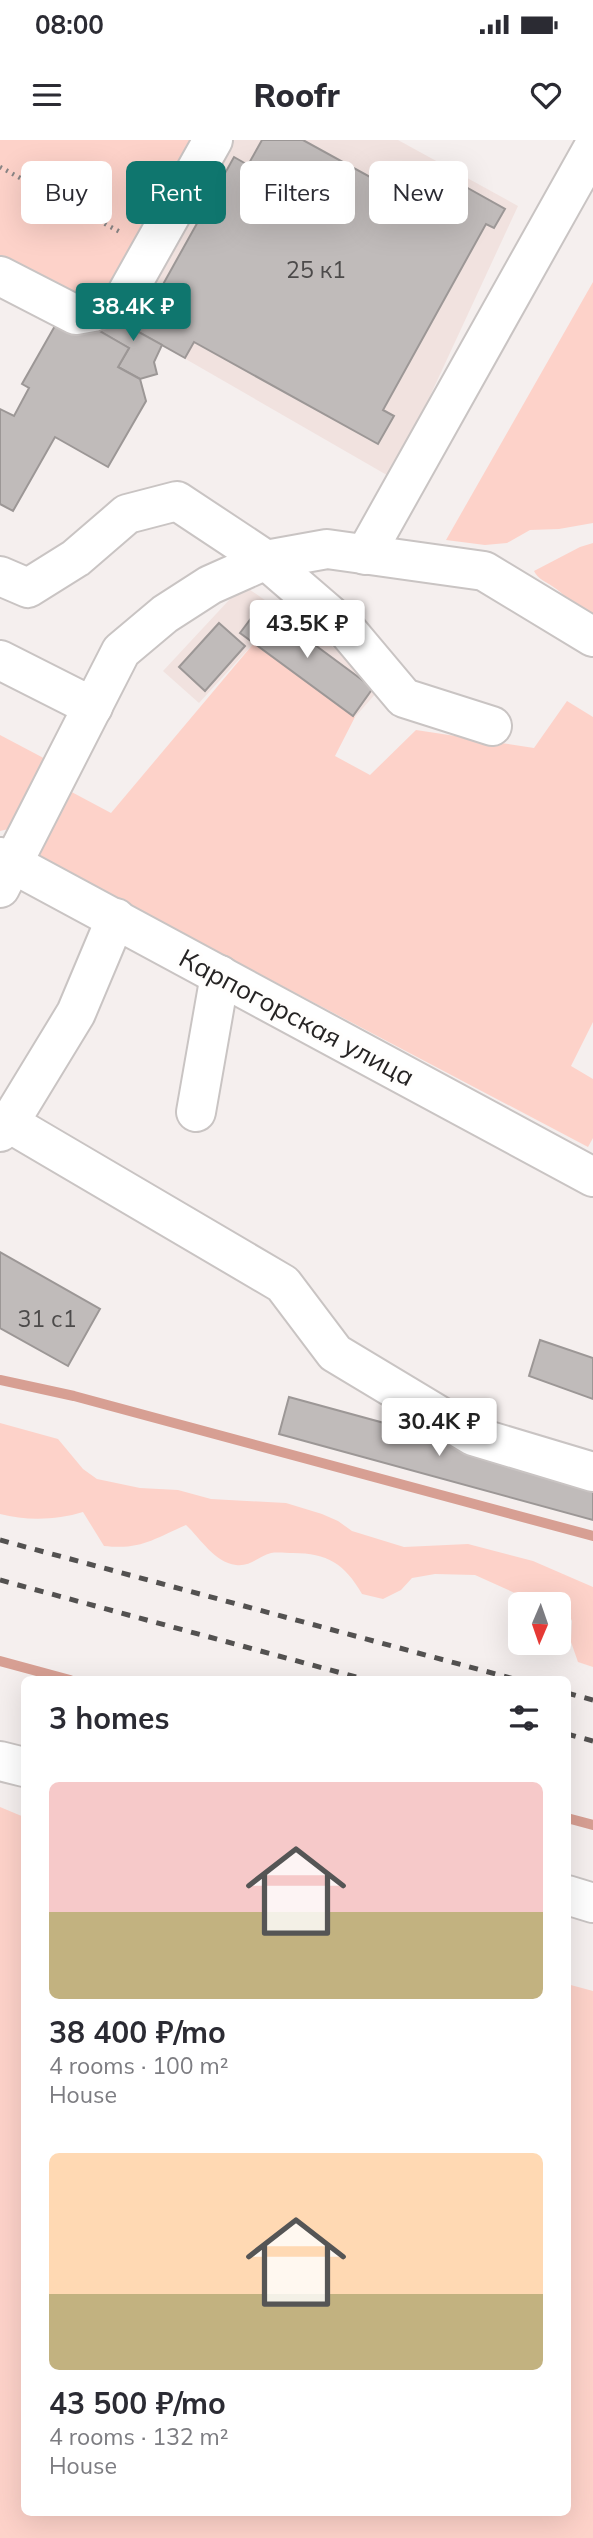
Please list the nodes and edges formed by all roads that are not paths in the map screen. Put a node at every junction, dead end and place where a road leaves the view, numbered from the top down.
1 (213, 140) edge
2 (593, 148) edge
3 (0, 276) edge
4 (365, 555) junction
5 (266, 560) junction
6 (0, 576) edge
7 (593, 637) edge
8 (0, 660) edge
9 (93, 707) junction
10 (492, 726) dead end
11 (5, 870) edge
12 (116, 918) junction
13 (220, 975) junction
14 (196, 1112) dead end
15 (3, 1126) edge
16 (593, 1177) edge
17 (593, 1472) edge
18 (0, 1761) edge
19 (21, 1766) edge
20 (571, 1896) edge
21 (593, 1903) edge

1 - 3 lane
2 - 4 lane
4 - 5 lane
4 - 7 lane
5 - 6 lane
5 - 9 lane
5 - 10 lane
8 - 9 lane
9 - 11 lane
11 - 12 lane, Карпогорская улица
12 - 13 lane, Карпогорская улица
12 - 15 lane
13 - 14 lane
13 - 16 lane, Карпогорская улица
15 - 17 lane
18 - 19 lane
20 - 21 lane

